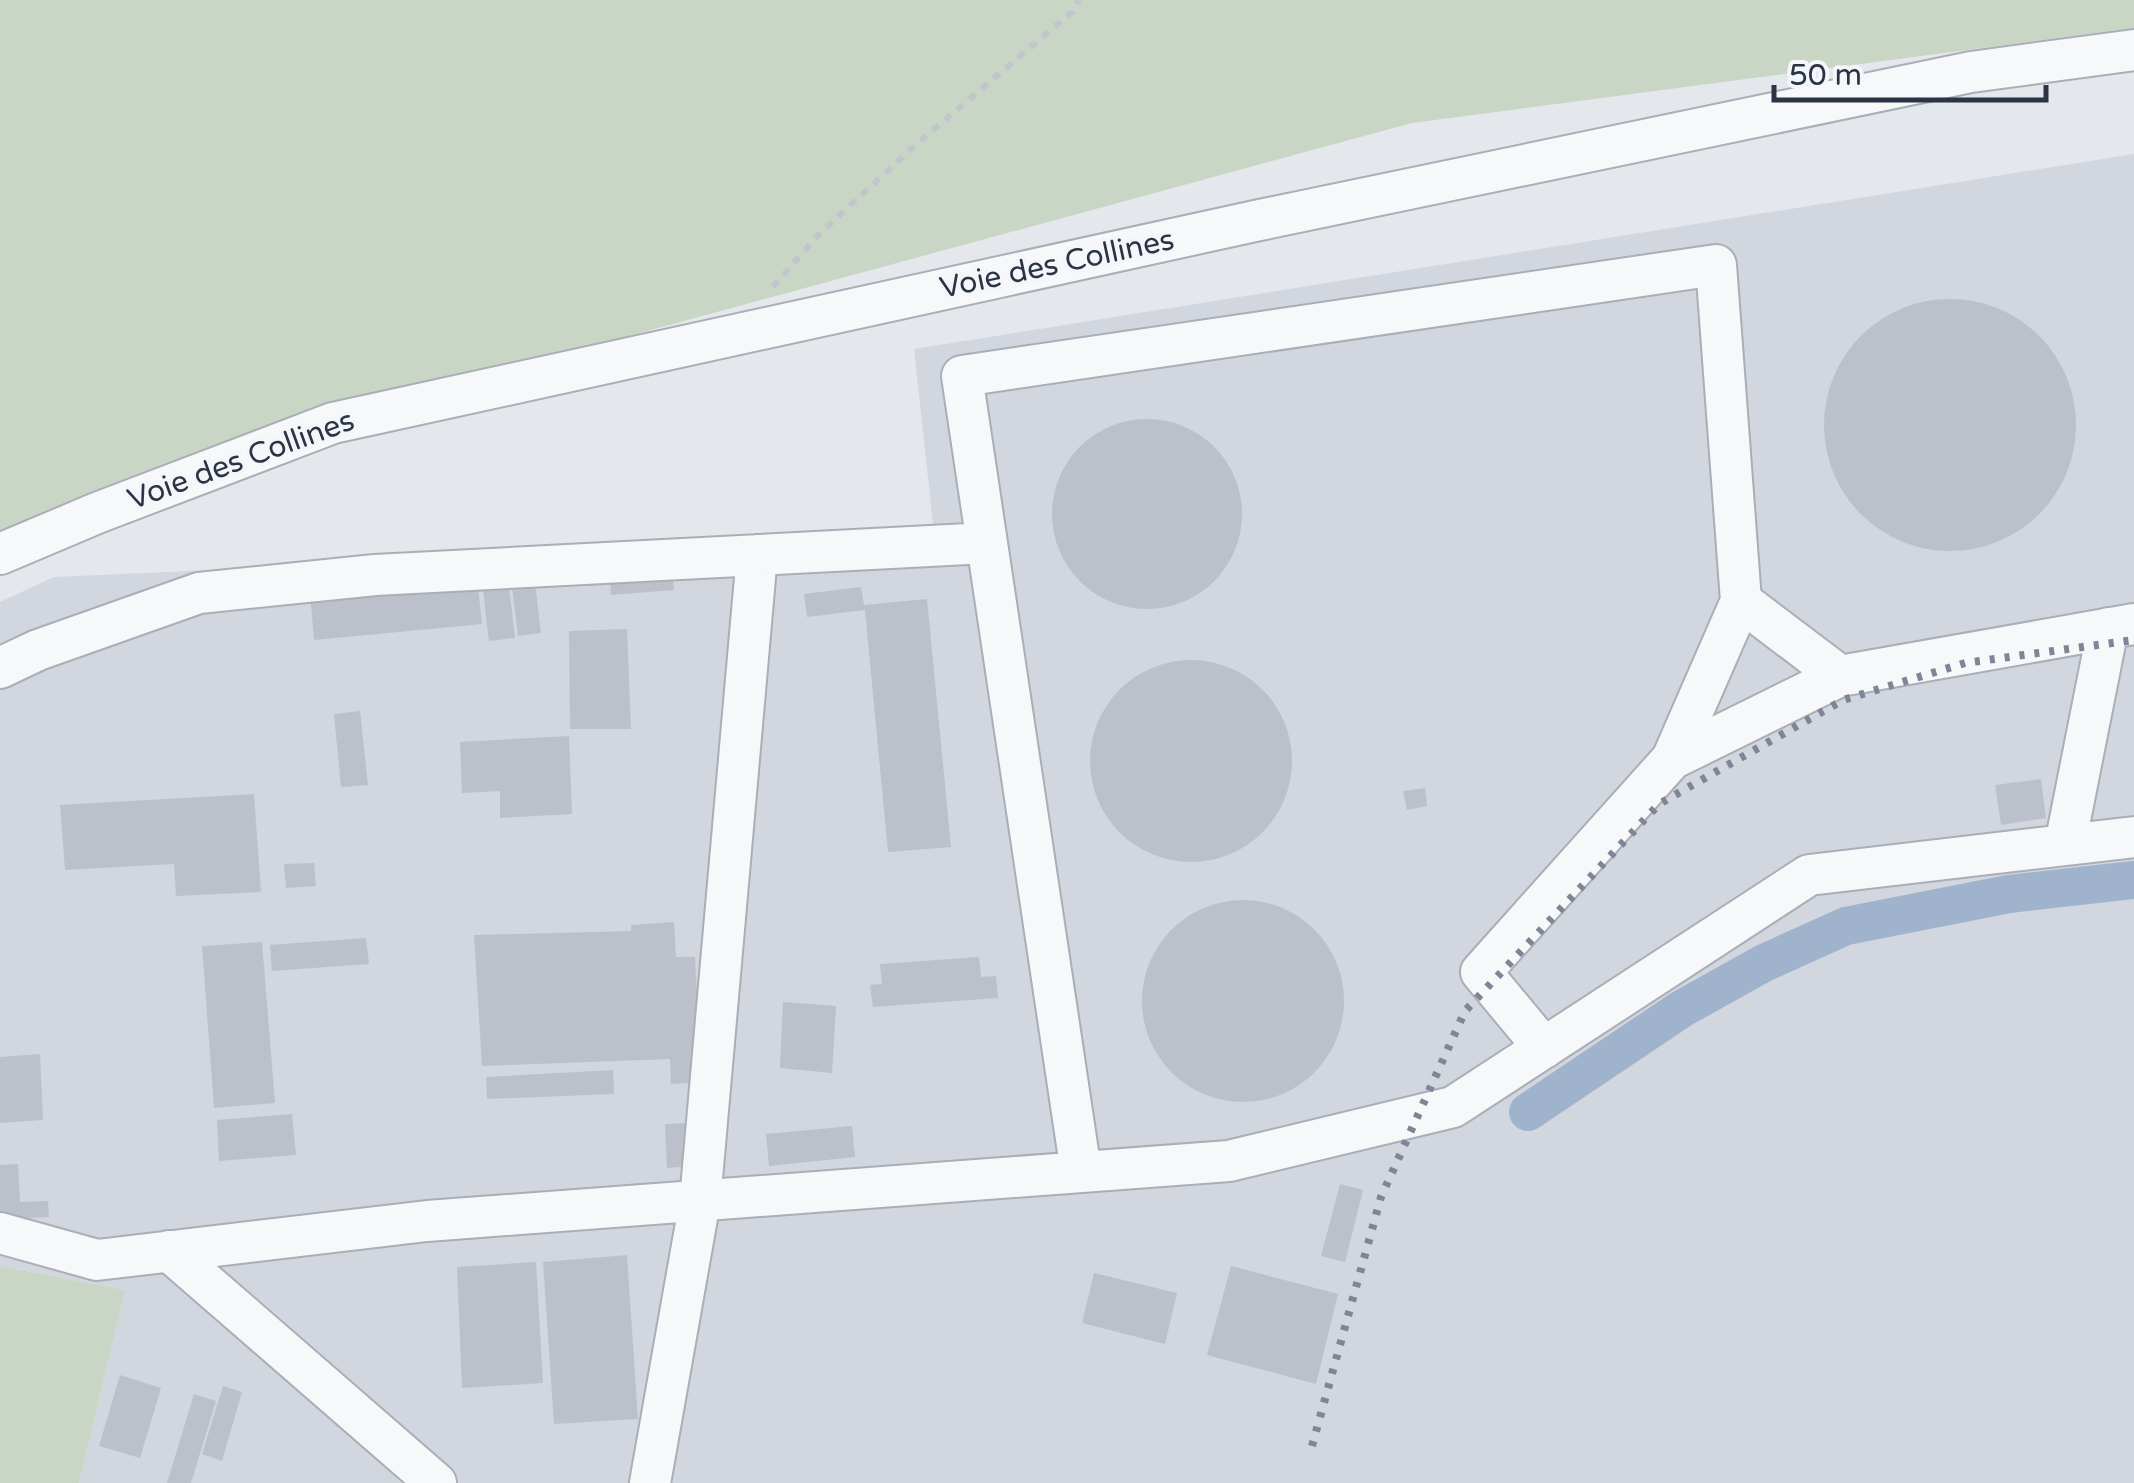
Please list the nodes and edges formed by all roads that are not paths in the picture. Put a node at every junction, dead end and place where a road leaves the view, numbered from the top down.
1 (2134, 50) edge
2 (987, 544) junction
3 (0, 554) edge
4 (757, 554) junction
5 (1741, 600) junction
6 (2121, 626) edge
7 (0, 668) edge
8 (1840, 676) junction
9 (1672, 759) junction
10 (2134, 837) edge
11 (2065, 845) junction
12 (1544, 1048) junction
13 (1081, 1172) junction
14 (700, 1201) junction
15 (0, 1233) edge
16 (170, 1251) junction
17 (436, 1483) edge
18 (650, 1483) edge

1 - 3 street, Voie des Collines
2 - 4 street
2 - 5 street
2 - 13 street
4 - 7 street
4 - 14 street
5 - 8 street
5 - 9 street
6 - 8 street
6 - 11 street
8 - 9 street
9 - 12 street
10 - 11 street
11 - 12 street
12 - 13 street
13 - 14 street
14 - 16 street
14 - 18 street
15 - 16 street
16 - 17 street

